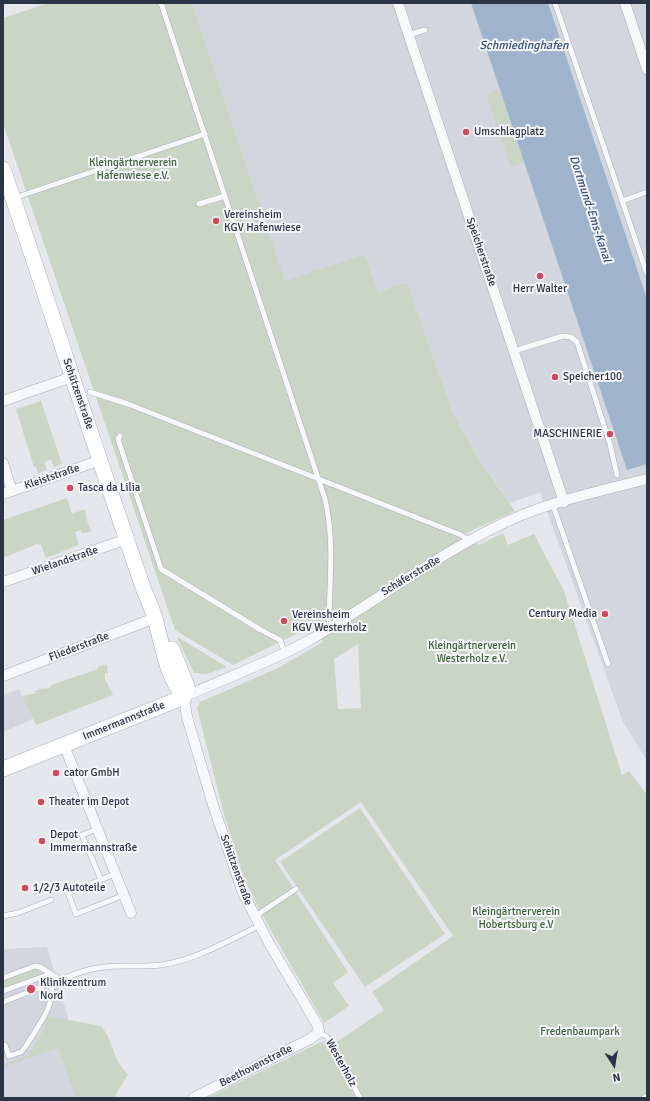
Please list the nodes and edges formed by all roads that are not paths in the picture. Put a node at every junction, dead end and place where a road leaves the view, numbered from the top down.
1 (161, 3) edge
2 (398, 3) edge
3 (555, 3) edge
4 (625, 3) edge
5 (425, 30) dead end
6 (408, 35) junction
7 (647, 69) edge
8 (205, 134) junction
9 (3, 168) edge
10 (647, 192) edge
11 (225, 196) junction
12 (13, 198) junction
13 (622, 201) junction
14 (199, 204) dead end
15 (647, 274) edge
16 (514, 351) junction
17 (72, 377) junction
18 (90, 392) dead end
19 (3, 401) edge
20 (120, 436) dead end
21 (101, 460) junction
22 (3, 463) edge
23 (616, 475) dead end
24 (320, 479) junction
25 (647, 479) edge
26 (8, 492) edge
27 (564, 502) junction
28 (553, 505) junction
29 (126, 539) junction
30 (470, 541) junction
31 (3, 582) edge
32 (155, 618) junction
33 (329, 627) junction
34 (285, 653) junction
35 (608, 664) dead end
36 (3, 676) edge
37 (184, 697) junction
38 (64, 745) junction
39 (3, 769) edge
40 (97, 829) junction
41 (115, 874) junction
42 (101, 880) junction
43 (296, 889) dead end
44 (124, 895) junction
45 (51, 900) dead end
46 (130, 913) dead end
47 (3, 916) edge
48 (257, 921) junction
49 (50, 974) junction
50 (3, 978) edge
51 (61, 980) junction
52 (51, 984) junction
53 (3, 991) edge
54 (3, 1002) edge
55 (319, 1032) junction
56 (6, 1045) dead end
57 (647, 1096) edge
58 (193, 1098) edge
59 (360, 1098) edge
60 (644, 1098) edge

1 - 8 lane
2 - 6 street, Speicherstraße
3 - 13 lane
4 - 7 street
5 - 6 lane
6 - 16 street, Speicherstraße
8 - 11 lane
8 - 12 lane
9 - 12 street, Schützenstraße
10 - 13 lane
11 - 14 lane
11 - 24 lane
12 - 17 street, Schützenstraße
13 - 15 lane
16 - 23 lane
16 - 27 street, Speicherstraße
17 - 19 street
17 - 21 street, Schützenstraße
18 - 24 lane
20 - 34 lane
21 - 26 street, Kleiststraße
21 - 29 street, Schützenstraße
22 - 26 street
24 - 30 lane
24 - 33 lane
25 - 27 street, Schäferstraße
27 - 28 street, Schäferstraße
28 - 30 street, Schäferstraße
28 - 35 lane
29 - 31 street, Wielandstraße
29 - 32 street, Schützenstraße
30 - 33 street, Schäferstraße
32 - 36 street, Fliederstraße
32 - 37 street, Schützenstraße
33 - 34 street, Schäferstraße
34 - 37 street, Schäferstraße
37 - 38 street, Immermannstraße
37 - 48 street, Schützenstraße
38 - 39 street, Immermannstraße
38 - 40 street
40 - 41 street
40 - 42 lane
41 - 42 lane
41 - 44 street
42 - 44 lane
43 - 48 lane
44 - 46 street
45 - 47 lane
48 - 51 lane
48 - 55 street, Schützenstraße
49 - 50 lane
49 - 51 lane
49 - 53 lane
51 - 52 lane
52 - 54 lane
52 - 56 lane
55 - 58 street, Beethovenstraße
55 - 59 lane, Westerholz
57 - 60 lane

